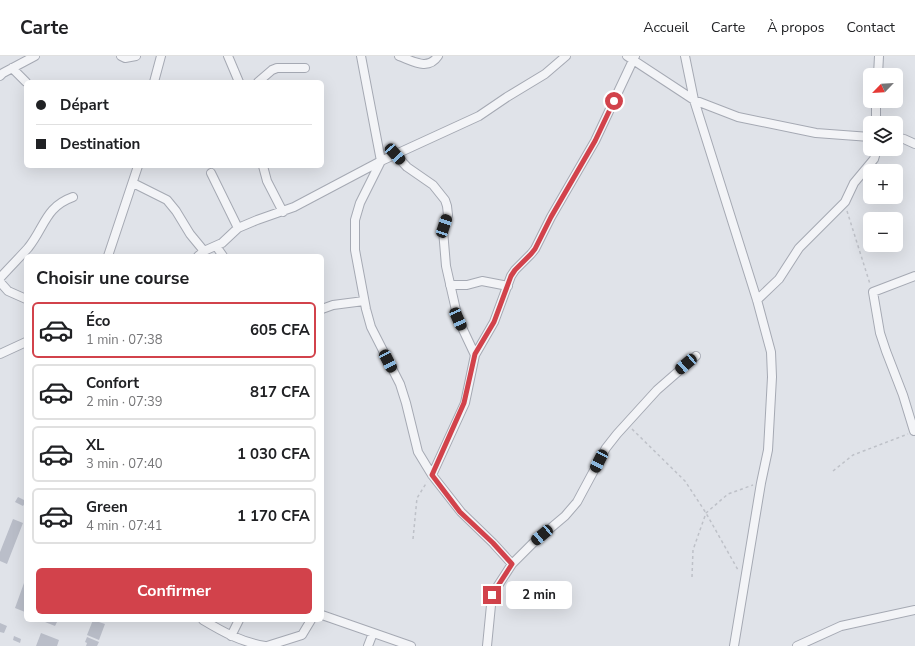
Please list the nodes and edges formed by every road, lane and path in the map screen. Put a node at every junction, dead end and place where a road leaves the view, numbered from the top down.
1 (18, 56) edge
2 (35, 56) edge
3 (121, 56) edge
4 (136, 56) edge
5 (161, 56) edge
6 (228, 56) edge
7 (361, 56) edge
8 (399, 56) edge
9 (438, 56) edge
10 (566, 56) edge
11 (685, 56) edge
12 (879, 56) edge
13 (632, 58) edge
14 (15, 67) junction
15 (305, 68) dead end
16 (878, 68) edge
17 (0, 76) edge
18 (25, 80) edge
19 (155, 80) edge
20 (238, 80) edge
21 (260, 80) edge
22 (694, 100) junction
23 (863, 136) edge
24 (903, 139) edge
25 (915, 144) edge
26 (395, 154) junction
27 (875, 156) edge
28 (381, 161) junction
29 (137, 168) edge
30 (264, 168) edge
31 (211, 173) dead end
32 (133, 183) junction
33 (73, 197) dead end
34 (844, 202) junction
35 (282, 212) junction
36 (238, 228) junction
37 (216, 246) junction
38 (109, 254) edge
39 (201, 254) edge
40 (222, 254) edge
41 (915, 276) edge
42 (0, 278) edge
43 (0, 282) edge
44 (450, 285) junction
45 (508, 286) junction
46 (873, 292) junction
47 (24, 297) edge
48 (757, 300) junction
49 (364, 302) junction
50 (324, 308) edge
51 (24, 343) edge
52 (0, 354) edge
53 (475, 354) junction
54 (696, 356) dead end
55 (626, 424) junction
56 (914, 431) joint
57 (833, 471) dead end
58 (432, 475) junction
59 (761, 483) junction
60 (706, 513) junction
61 (413, 539) dead end
62 (512, 564) junction
63 (692, 577) dead end
64 (745, 582) junction
65 (915, 610) edge
66 (324, 616) edge
67 (207, 622) edge
68 (238, 622) edge
69 (310, 622) edge
70 (373, 633) junction
71 (232, 636) junction
72 (266, 646) edge
73 (368, 646) edge
74 (411, 646) edge
75 (487, 646) edge
76 (734, 646) edge
77 (797, 646) edge

1 - 14 street
2 - 14 street
3 - 4 street
5 - 19 street
6 - 20 street
7 - 28 street
8 - 9 street
10 - 26 street
11 - 22 street
12 - 16 street
13 - 22 street
13 - 45 street
14 - 17 street
14 - 18 street
15 - 21 street
22 - 23 street
22 - 48 street
24 - 25 street
26 - 28 street
26 - 44 street
27 - 34 street
28 - 35 street
28 - 49 street
29 - 32 street
30 - 35 street
31 - 36 street
32 - 38 street
32 - 39 street
33 - 42 street
34 - 46 path
34 - 48 street
35 - 36 street
36 - 37 street
37 - 39 street
37 - 40 street
41 - 46 street
43 - 47 street
44 - 45 street
44 - 53 street
45 - 53 street
46 - 56 street
48 - 59 street
49 - 50 street
49 - 58 street
51 - 52 street
53 - 58 street
54 - 55 street
55 - 60 path
55 - 62 street
56 - 57 path
58 - 61 path
58 - 62 street
59 - 60 path
59 - 64 street
60 - 63 path
60 - 64 path
62 - 75 street
64 - 76 street
65 - 77 street
66 - 70 street
67 - 71 street
68 - 71 street
69 - 72 street
70 - 73 street
70 - 74 street
71 - 72 street

